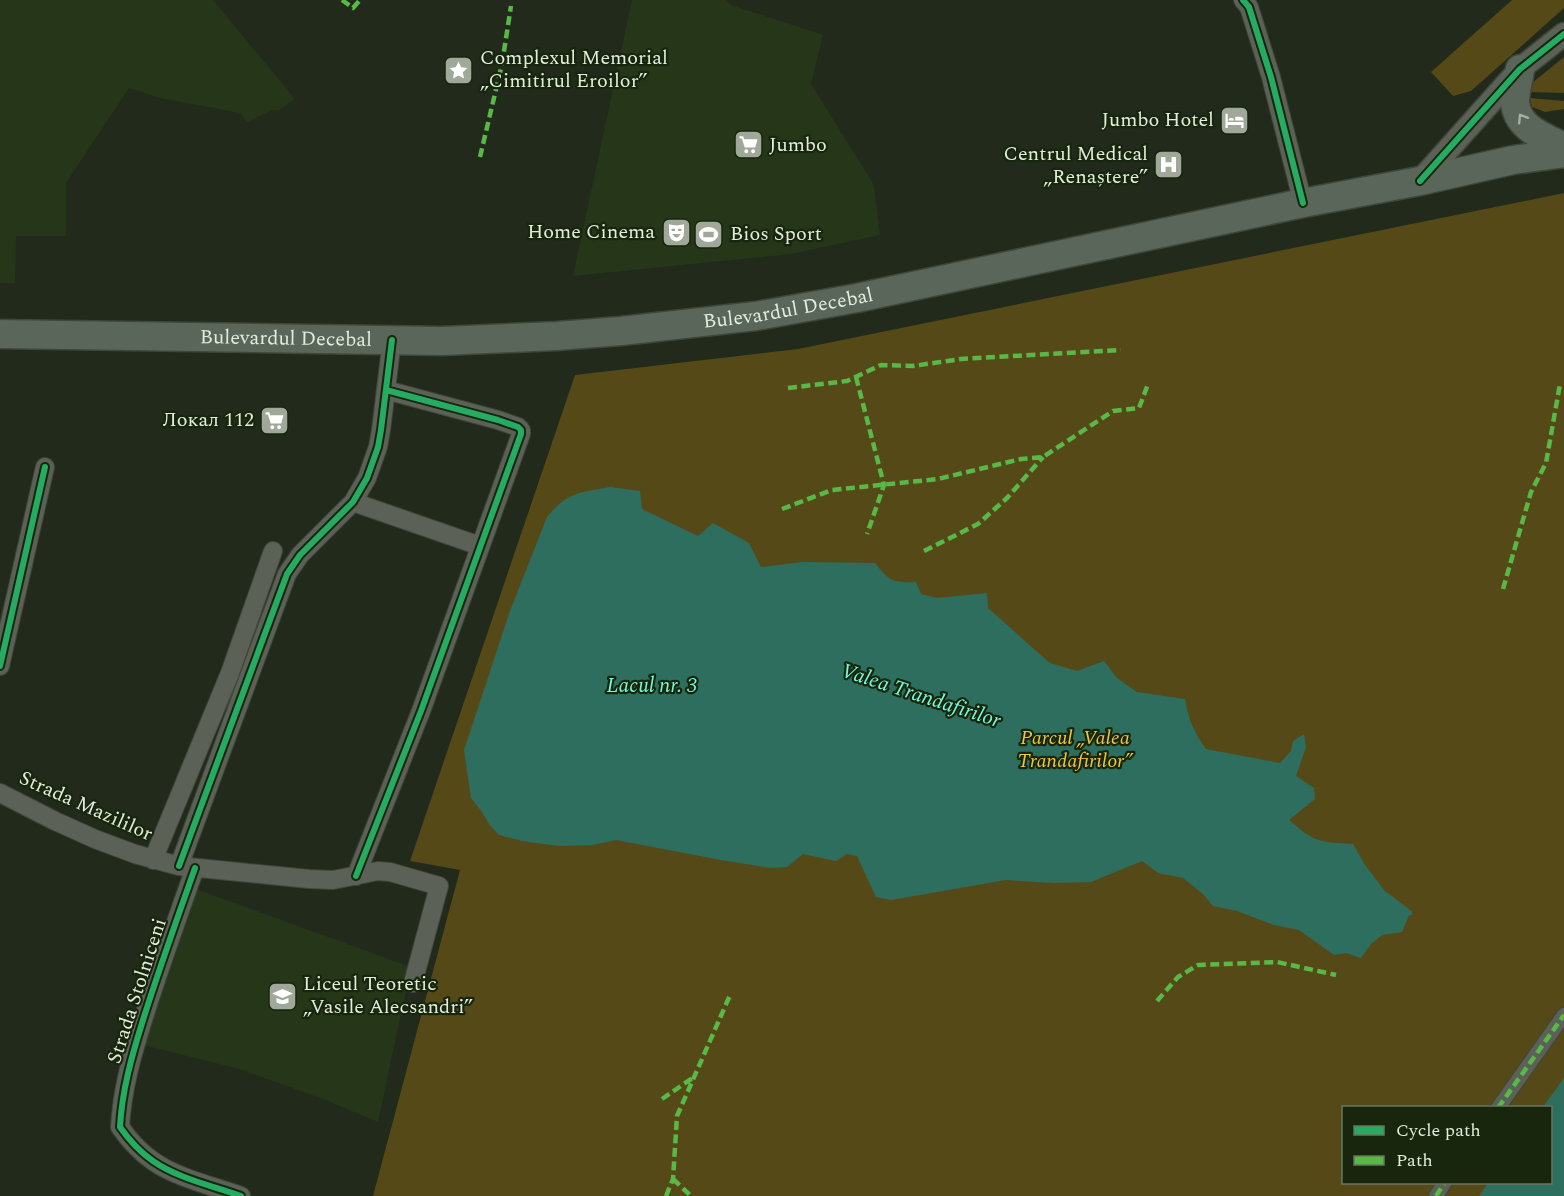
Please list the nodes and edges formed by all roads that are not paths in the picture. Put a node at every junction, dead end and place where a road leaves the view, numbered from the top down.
1 (1243, 0) edge
2 (1564, 34) edge
3 (1520, 69) junction
4 (1564, 147) edge
5 (1564, 153) edge
6 (1420, 181) junction
7 (1303, 203) junction
8 (0, 334) edge
9 (392, 340) junction
10 (386, 390) junction
11 (45, 467) dead end
12 (353, 502) junction
13 (480, 546) junction
14 (273, 551) dead end
15 (0, 666) edge
16 (0, 793) edge
17 (153, 860) junction
18 (187, 867) junction
19 (356, 876) junction
20 (413, 983) dead end
21 (1564, 1015) edge
22 (1499, 1106) edge
23 (241, 1196) edge

1 - 7 street
2 - 3 street
4 -> 3 main road
3 - 6 street
5 - 6 main road, Bulevardul Decebal
6 - 7 main road, Bulevardul Decebal
7 - 9 main road, Bulevardul Decebal
8 - 9 main road, Bulevardul Decebal
9 - 10 street
10 - 12 street
10 - 13 street
11 - 15 street
12 - 13 street
12 - 18 street
13 - 19 street
14 - 17 street
16 - 17 street, Strada Mazililor
17 - 18 street, Strada Mazililor
18 - 19 street, Strada Mazililor
18 - 23 street, Strada Stolniceni
19 - 20 street, Strada Mazililor
21 - 22 street

